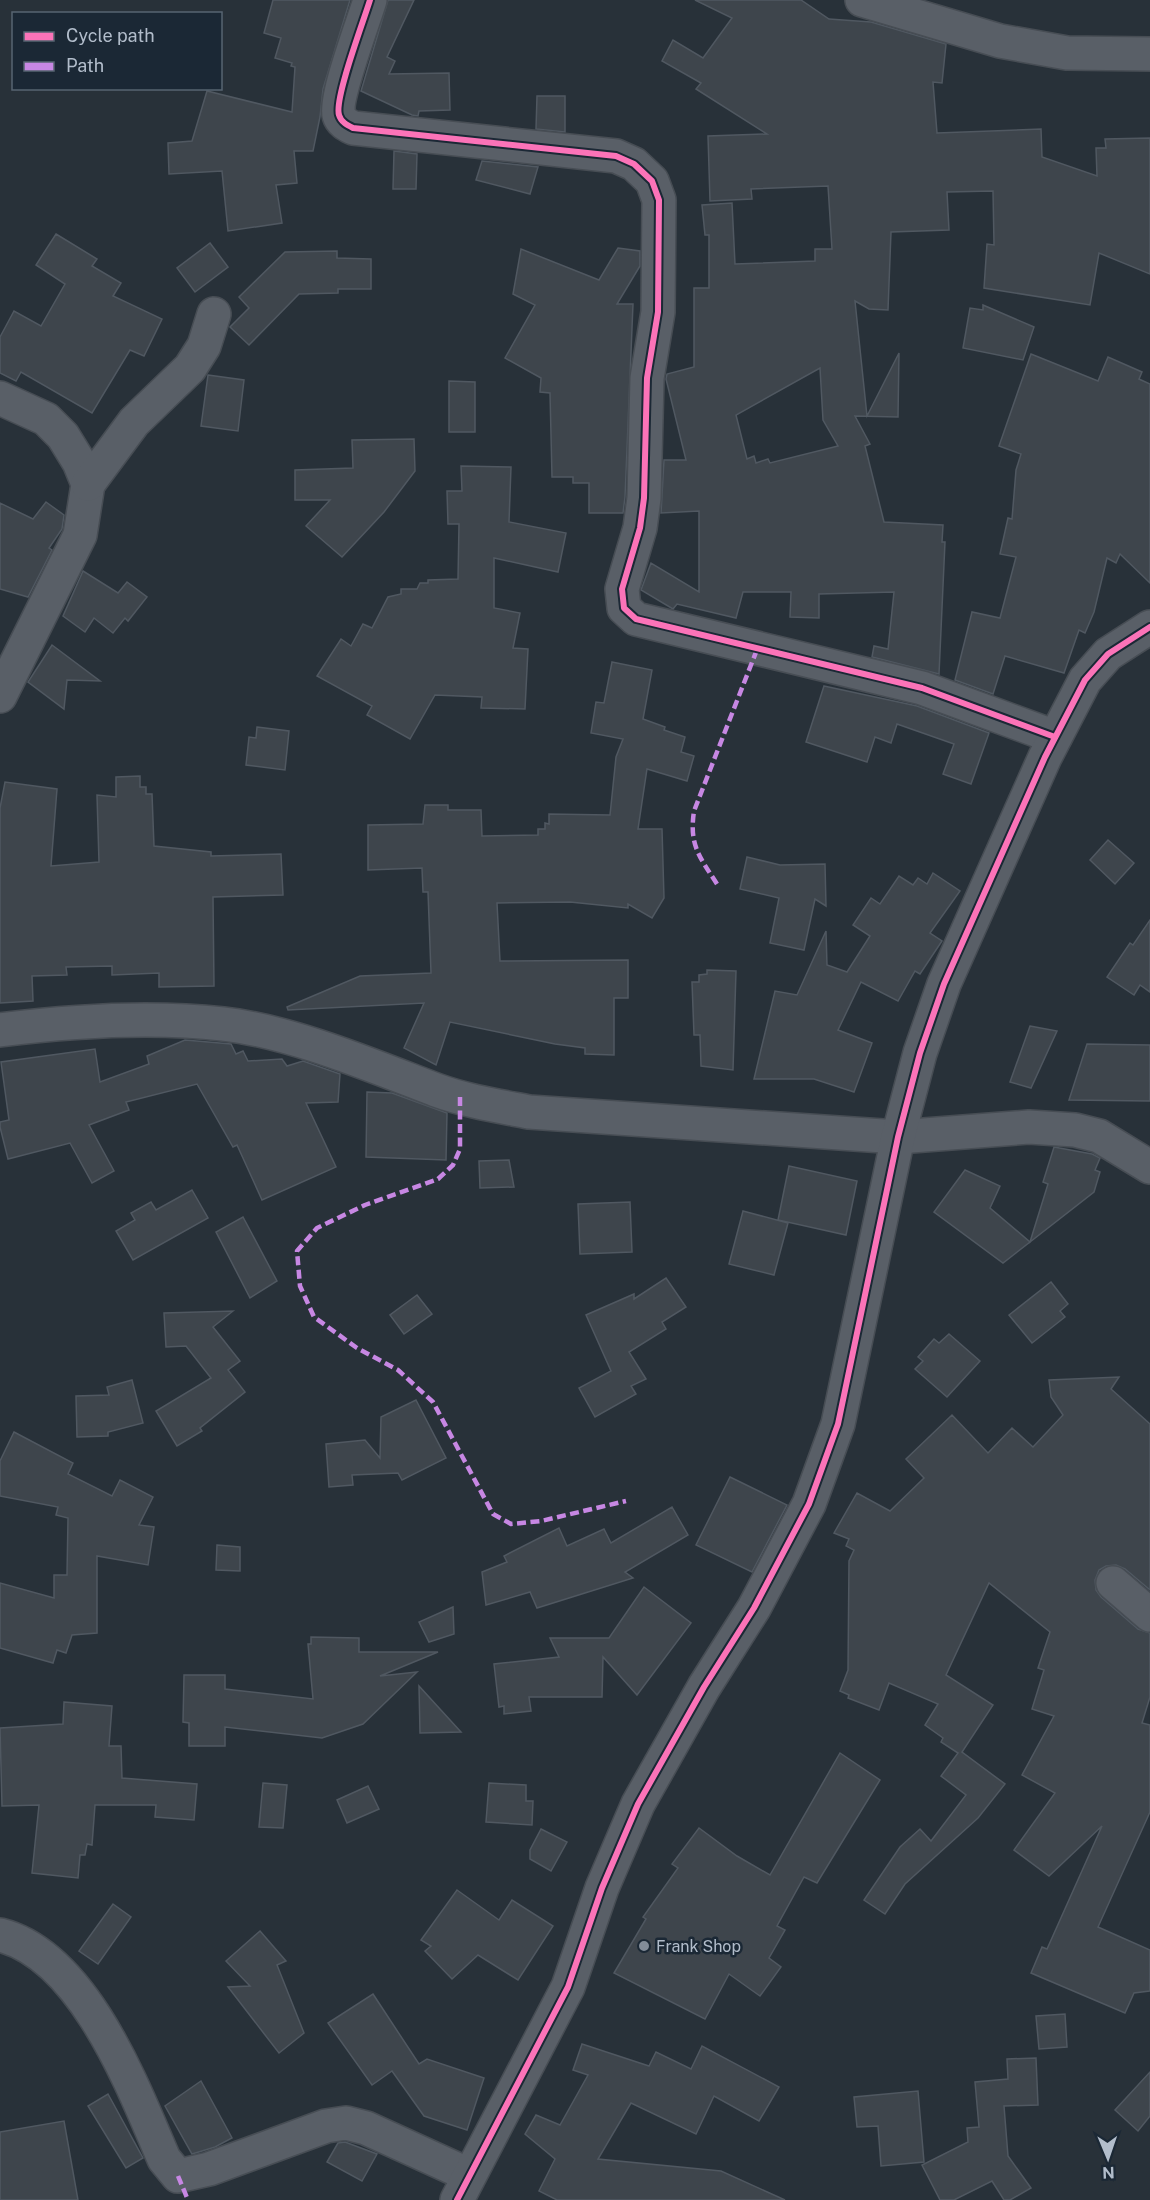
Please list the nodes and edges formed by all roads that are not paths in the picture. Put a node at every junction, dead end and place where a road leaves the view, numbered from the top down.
1 (370, 0) edge
2 (862, 0) edge
3 (1150, 54) edge
4 (214, 314) dead end
5 (0, 398) edge
6 (88, 484) junction
7 (1150, 627) edge
8 (0, 696) edge
9 (1055, 737) junction
10 (0, 1030) edge
11 (898, 1137) junction
12 (1150, 1167) edge
13 (1113, 1583) dead end
14 (1150, 1615) edge
15 (0, 1935) edge
16 (463, 2187) edge

1 - 9 street
2 - 3 street
4 - 6 street
5 - 6 street
6 - 8 street
7 - 9 street
9 - 11 street
10 - 11 street
11 - 12 street
11 - 16 street
13 - 14 street
15 - 16 street

